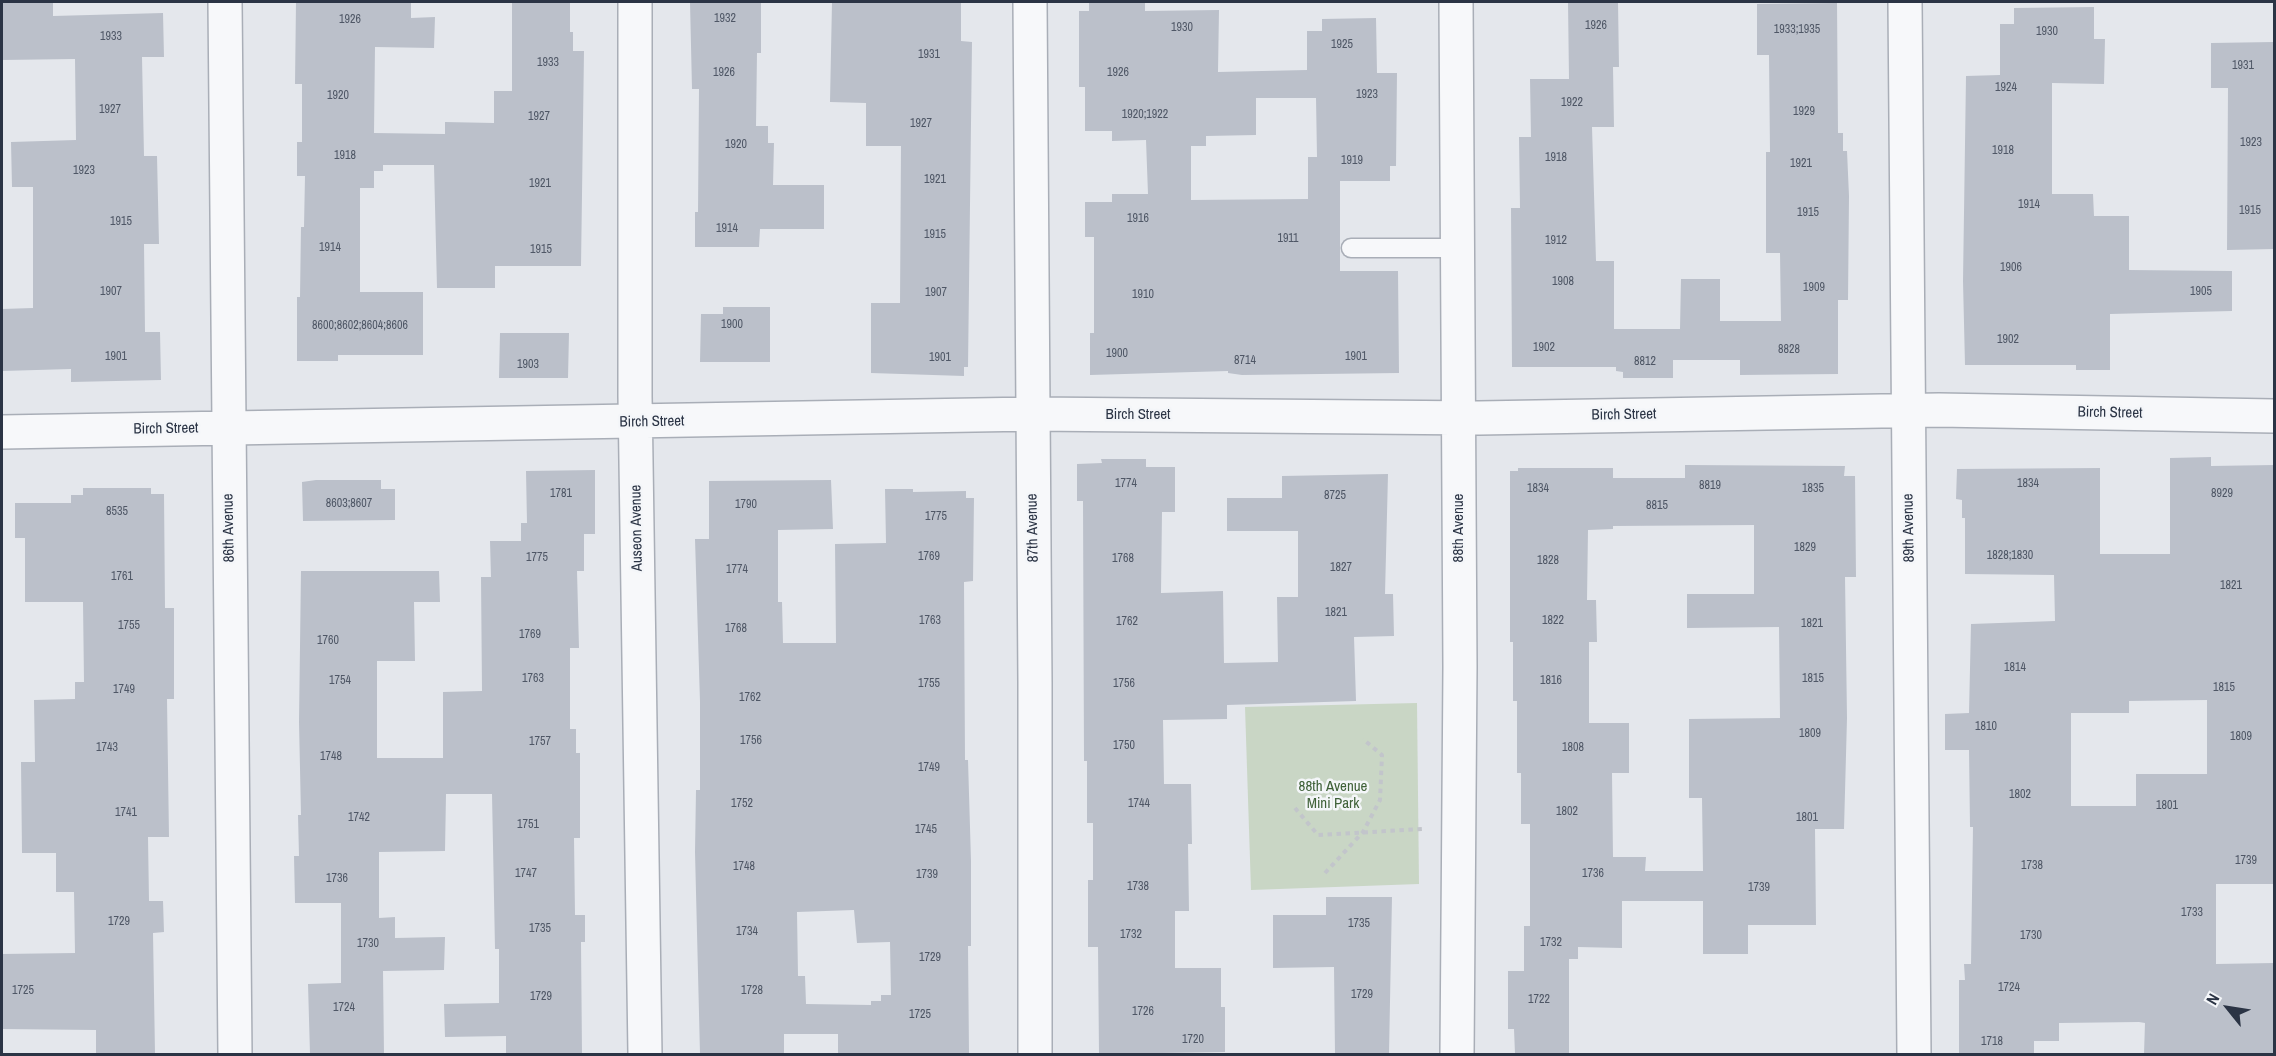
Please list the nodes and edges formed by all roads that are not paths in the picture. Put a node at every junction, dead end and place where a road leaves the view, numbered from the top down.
1 (225, 2) edge
2 (635, 2) edge
3 (1030, 2) edge
4 (1456, 2) edge
5 (1905, 2) edge
6 (1351, 248) dead end
7 (1459, 248) junction
8 (1908, 410) junction
9 (1032, 414) junction
10 (2274, 416) edge
11 (1459, 417) junction
12 (636, 422) junction
13 (227, 428) junction
14 (2, 432) edge
15 (235, 1054) edge
16 (645, 1054) edge
17 (1035, 1054) edge
18 (1457, 1054) edge
19 (1914, 1054) edge

1 - 13 street, 86th Avenue
2 - 12 street, Auseon Avenue
3 - 9 street, 87th Avenue
4 - 7 street, 88th Avenue
5 - 8 street, 89th Avenue
6 - 7 lane
7 - 11 street, 88th Avenue
8 - 10 street, Birch Street
8 - 11 street, Birch Street
8 - 19 street, 89th Avenue
9 - 11 street, Birch Street
9 - 12 street, Birch Street
9 - 17 street, 87th Avenue
11 - 18 street, 88th Avenue
12 - 13 street, Birch Street
12 - 16 street, Auseon Avenue
13 - 14 street, Birch Street
13 - 15 street, 86th Avenue

